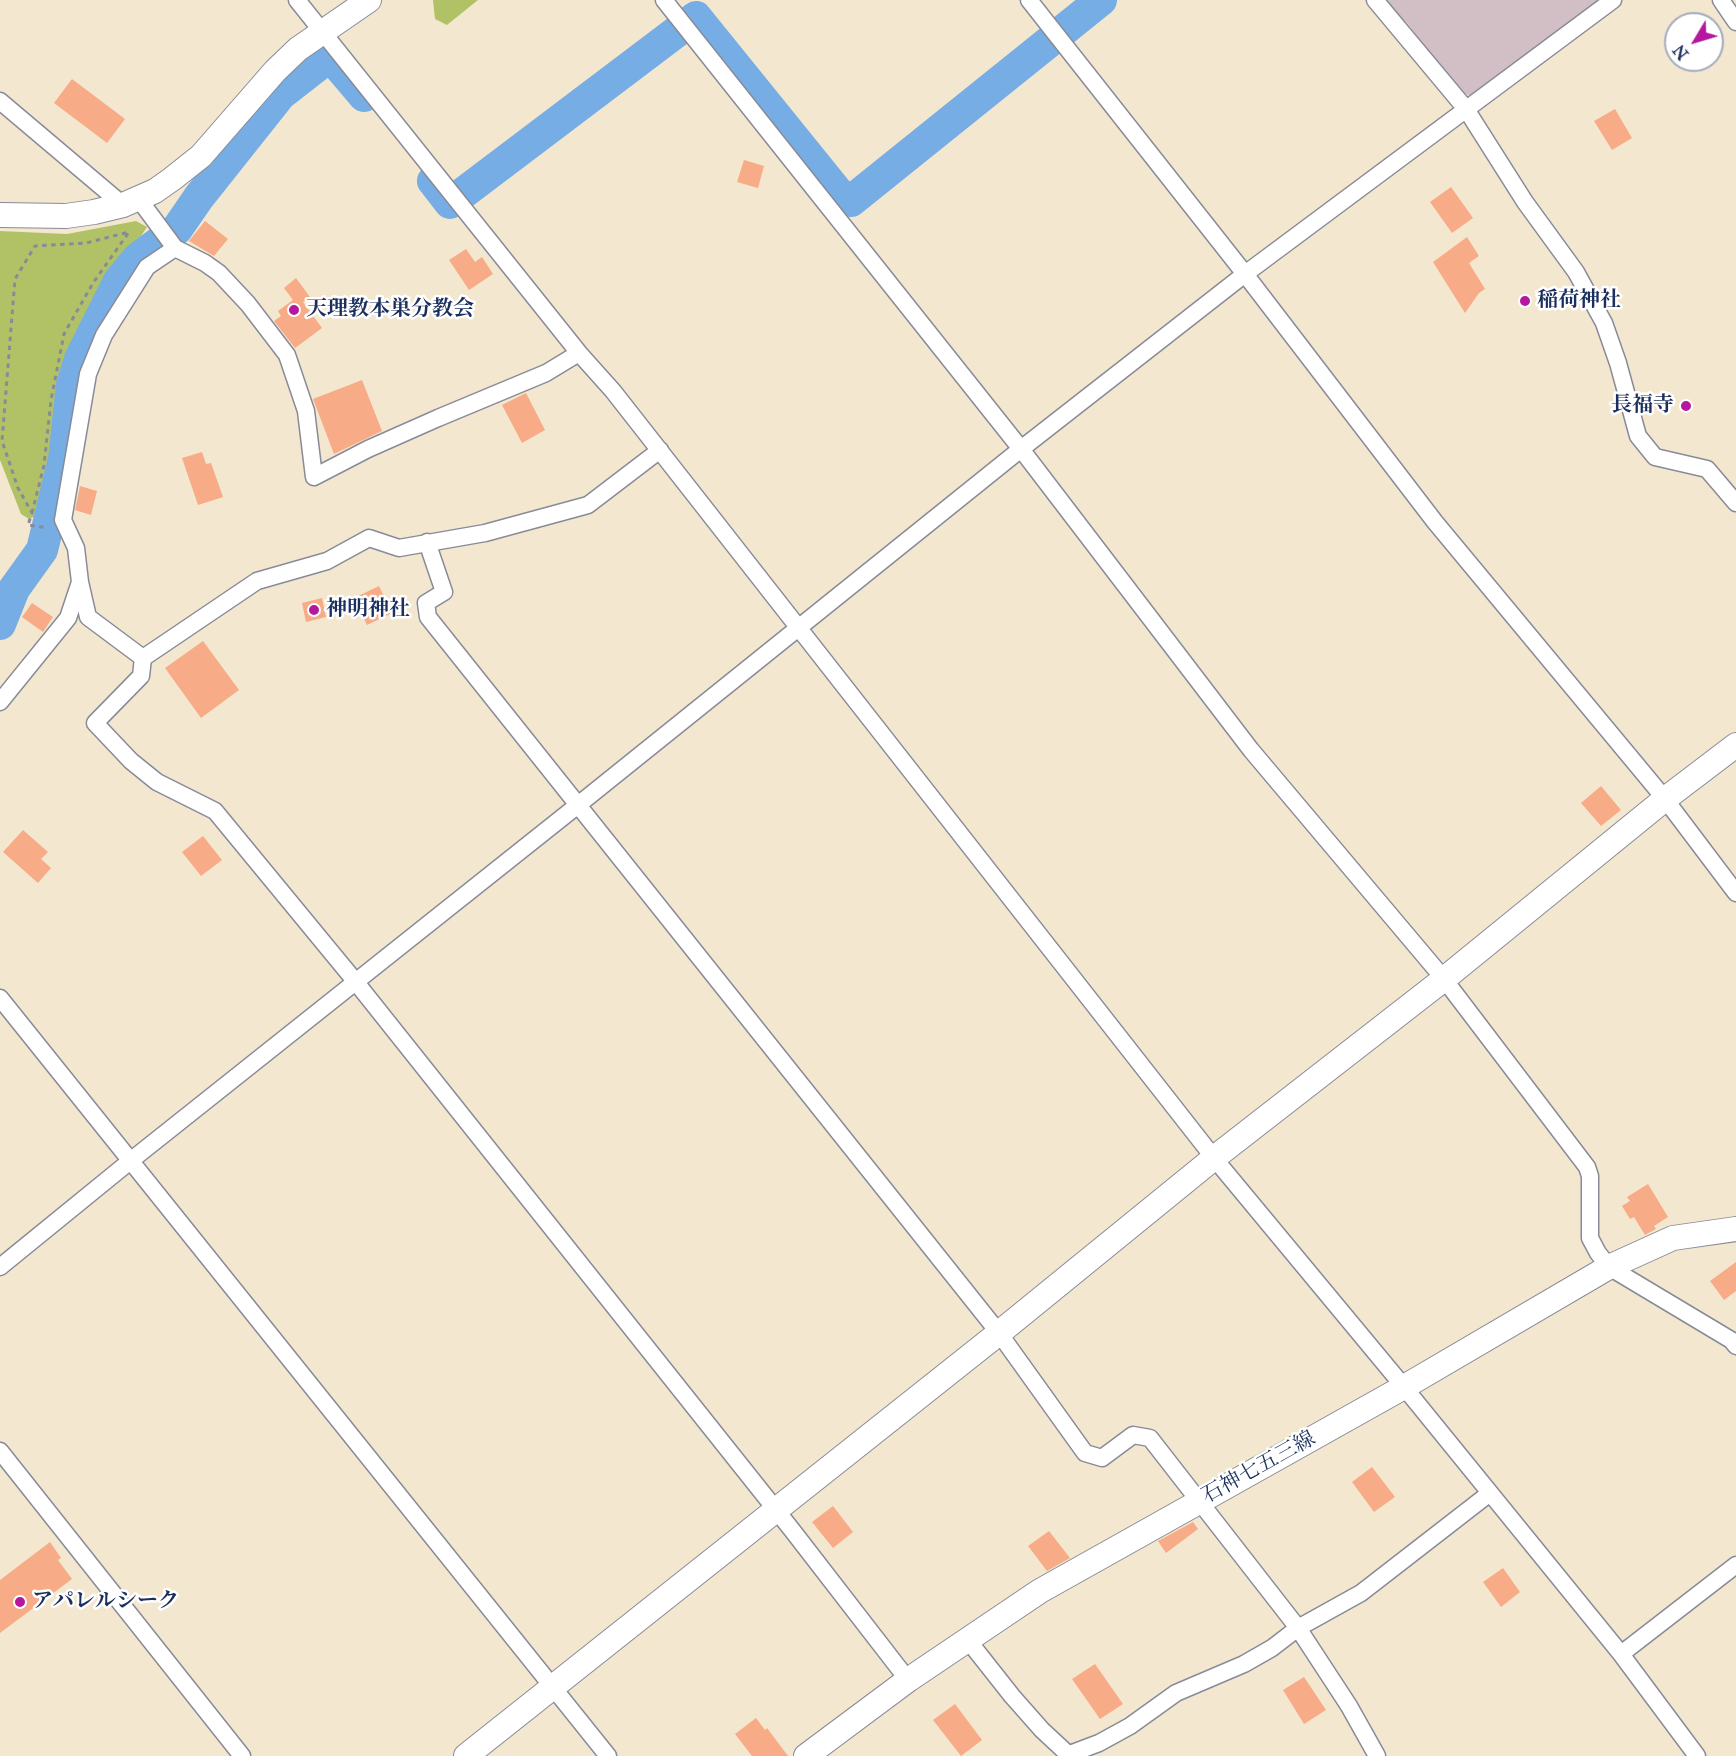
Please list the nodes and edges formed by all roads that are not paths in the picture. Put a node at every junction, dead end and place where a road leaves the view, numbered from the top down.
1 (297, 0) edge
2 (369, 0) edge
3 (664, 0) edge
4 (1029, 0) edge
5 (1375, 0) edge
6 (1613, 0) edge
7 (1721, 0) edge
8 (1736, 22) edge
9 (321, 31) junction
10 (0, 101) edge
11 (1466, 109) junction
12 (131, 201) junction
13 (0, 214) edge
14 (175, 248) junction
15 (1245, 274) junction
16 (579, 353) junction
17 (1021, 449) junction
18 (660, 450) junction
19 (1736, 503) edge
20 (427, 542) junction
21 (80, 582) junction
22 (798, 627) junction
23 (143, 658) junction
24 (0, 702) edge
25 (1736, 744) edge
26 (1665, 799) junction
27 (578, 805) junction
28 (1736, 893) edge
29 (1444, 979) junction
30 (355, 981) junction
31 (0, 999) edge
32 (1214, 1158) junction
33 (129, 1162) junction
34 (1736, 1229) edge
35 (0, 1267) edge
36 (1609, 1267) junction
37 (999, 1333) junction
38 (1736, 1346) edge
39 (1404, 1387) junction
40 (0, 1451) edge
41 (1490, 1493) junction
42 (1200, 1500) junction
43 (775, 1510) junction
44 (1736, 1565) edge
45 (1298, 1628) junction
46 (967, 1639) junction
47 (1621, 1654) junction
48 (908, 1680) junction
49 (552, 1687) junction
50 (1691, 1754) edge
51 (1070, 1755) edge
52 (242, 1756) edge
53 (466, 1756) edge
54 (608, 1756) edge
55 (806, 1756) edge
56 (1377, 1756) edge

1 - 9 street
2 - 9 street
3 - 17 street
4 - 15 street
5 - 11 street
6 - 11 street
7 - 8 street
9 - 12 street
9 - 16 street
10 - 12 street
11 - 15 street
11 - 19 street
12 - 13 street
12 - 14 street
14 - 16 street
14 - 21 street
15 - 17 street
15 - 26 street
16 - 18 street
17 - 22 street
17 - 29 street
18 - 20 street
18 - 22 street
20 - 23 street
20 - 27 street
21 - 23 street
21 - 24 street
22 - 27 street
22 - 32 street
23 - 30 street
25 - 26 street
26 - 28 street
26 - 29 street
27 - 30 street
27 - 37 street
29 - 32 street
29 - 36 street
30 - 33 street
30 - 43 street
31 - 33 street
32 - 37 street
32 - 39 street
33 - 35 street
33 - 49 street
34 - 36 street, 石神七五三線
36 - 38 street
36 - 39 street, 石神七五三線
37 - 42 street
37 - 43 street
39 - 41 street
39 - 42 street, 石神七五三線
40 - 52 street
41 - 45 street
41 - 47 street
42 - 45 street
42 - 46 street, 石神七五三線
43 - 48 street
43 - 49 street
44 - 47 street
45 - 51 street
45 - 56 street
46 - 48 street, 石神七五三線
46 - 51 street
47 - 50 street
48 - 55 street, 石神七五三線
49 - 53 street
49 - 54 street

